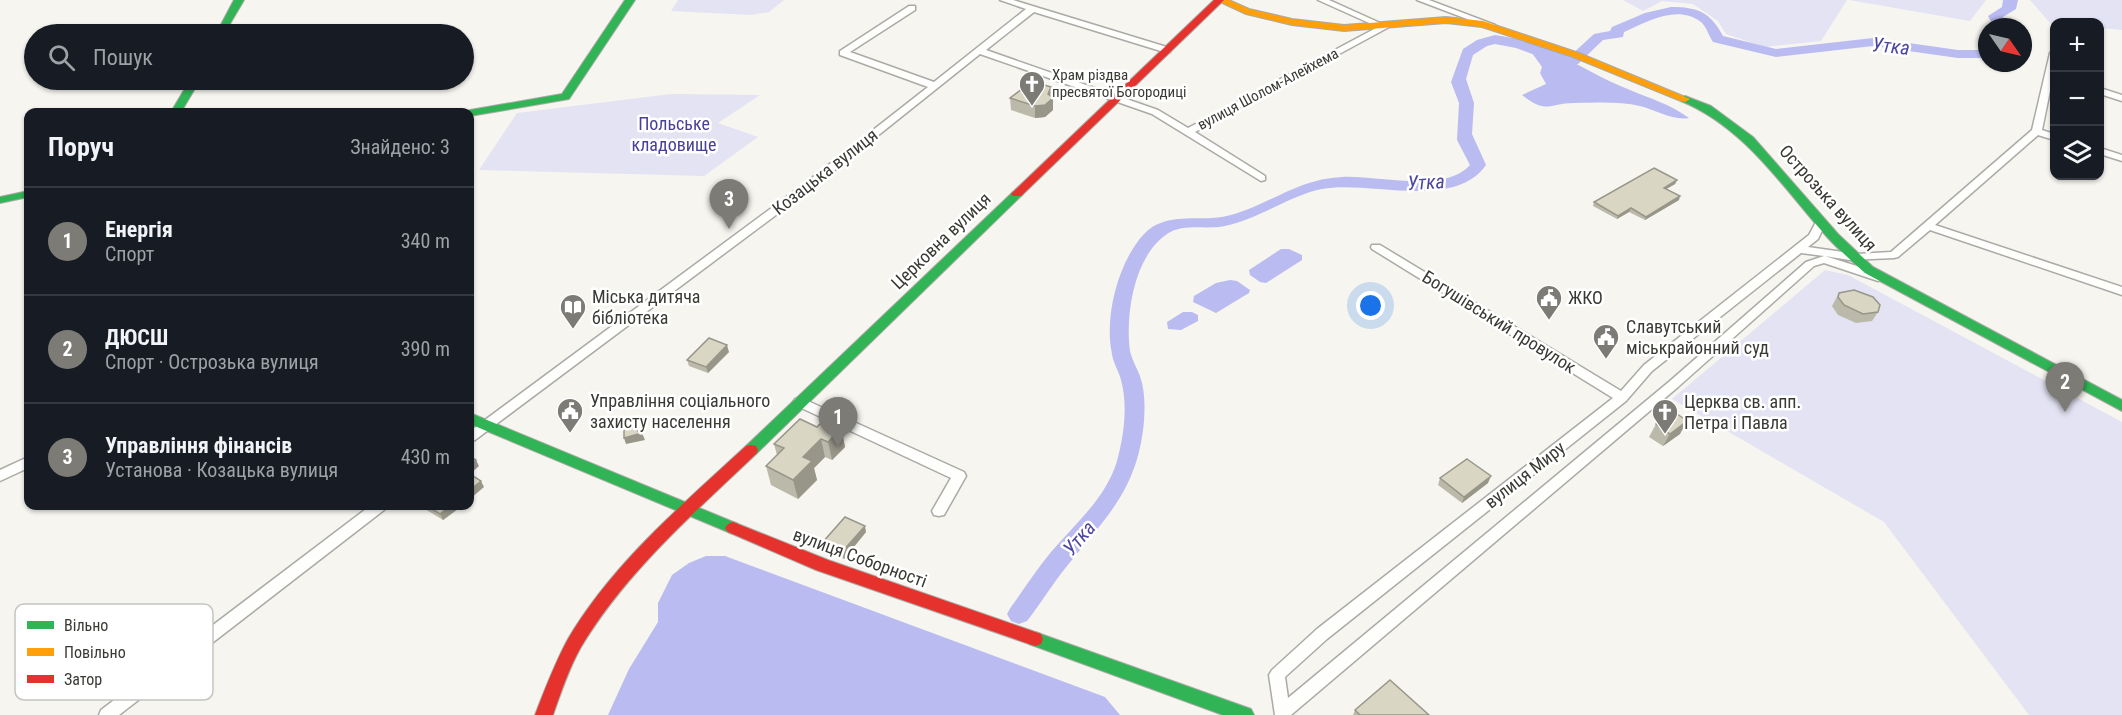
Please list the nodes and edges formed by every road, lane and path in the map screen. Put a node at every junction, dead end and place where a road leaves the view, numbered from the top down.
1 (239, 0) edge
2 (630, 0) edge
3 (1004, 0) edge
4 (1220, 0) edge
5 (1322, 0) edge
6 (1421, 0) edge
7 (912, 8) dead end
8 (1032, 9) junction
9 (226, 24) edge
10 (1385, 27) junction
11 (1497, 28) junction
12 (1167, 50) junction
13 (980, 51) junction
14 (2050, 81) edge
15 (935, 86) junction
16 (189, 90) edge
17 (2104, 93) edge
18 (1119, 98) junction
19 (2122, 98) edge
20 (178, 108) edge
21 (474, 112) edge
22 (2037, 131) junction
23 (1188, 132) junction
24 (2050, 135) edge
25 (2104, 152) edge
26 (2122, 158) edge
27 (1261, 178) dead end
28 (24, 195) edge
29 (0, 200) edge
30 (1821, 222) junction
31 (1929, 226) junction
32 (1376, 247) dead end
33 (1799, 249) junction
34 (1853, 256) junction
35 (1824, 259) junction
36 (1884, 279) junction
37 (2122, 291) edge
38 (1622, 398) junction
39 (799, 402) junction
40 (2122, 406) edge
41 (474, 420) edge
42 (484, 426) junction
43 (474, 434) edge
44 (24, 464) edge
45 (0, 476) edge
46 (688, 509) junction
47 (374, 510) edge
48 (939, 511) dead end
49 (213, 634) edge
50 (127, 700) edge
51 (1283, 713) edge
52 (107, 715) edge
53 (544, 715) edge
54 (1245, 715) edge

1 - 9 main road
2 - 21 main road
3 - 8 street
4 - 10 main road, Острозька вулиця
4 - 12 main road, Церковна вулиця
5 - 10 street
6 - 11 street
7 - 15 street
8 - 12 street
8 - 13 street, Козацька вулиця
10 - 11 main road, Острозька вулиця
10 - 23 street, вулиця Шолом-Алейхема
11 - 30 main road, Острозька вулиця
12 - 18 main road, Церковна вулиця
13 - 15 street, Козацька вулиця
13 - 18 street, вулиця Шолом-Алейхема
14 - 22 street
15 - 42 street, Козацька вулиця
16 - 20 main road
17 - 19 street
18 - 23 street, вулиця Шолом-Алейхема
18 - 39 main road, Церковна вулиця
22 - 24 street
22 - 31 street
23 - 27 street
25 - 26 street
28 - 29 main road
30 - 33 street, вулиця Миру
30 - 34 main road, Острозька вулиця
31 - 34 street
31 - 37 street
32 - 38 street, Богушівський провулок
33 - 34 street
33 - 38 street, вулиця Миру
34 - 35 street, вулиця Миру
34 - 36 main road, Острозька вулиця
35 - 36 street
35 - 51 street, вулиця Миру
36 - 40 main road, Острозька вулиця
38 - 51 street, вулиця Миру
39 - 46 main road, Церковна вулиця
39 - 48 street
41 - 42 main road, вулиця Соборності
42 - 43 street, Козацька вулиця
42 - 46 main road, вулиця Соборності
44 - 45 street
46 - 53 main road, Церковна вулиця
46 - 54 main road, вулиця Соборності
47 - 49 street
50 - 52 street

